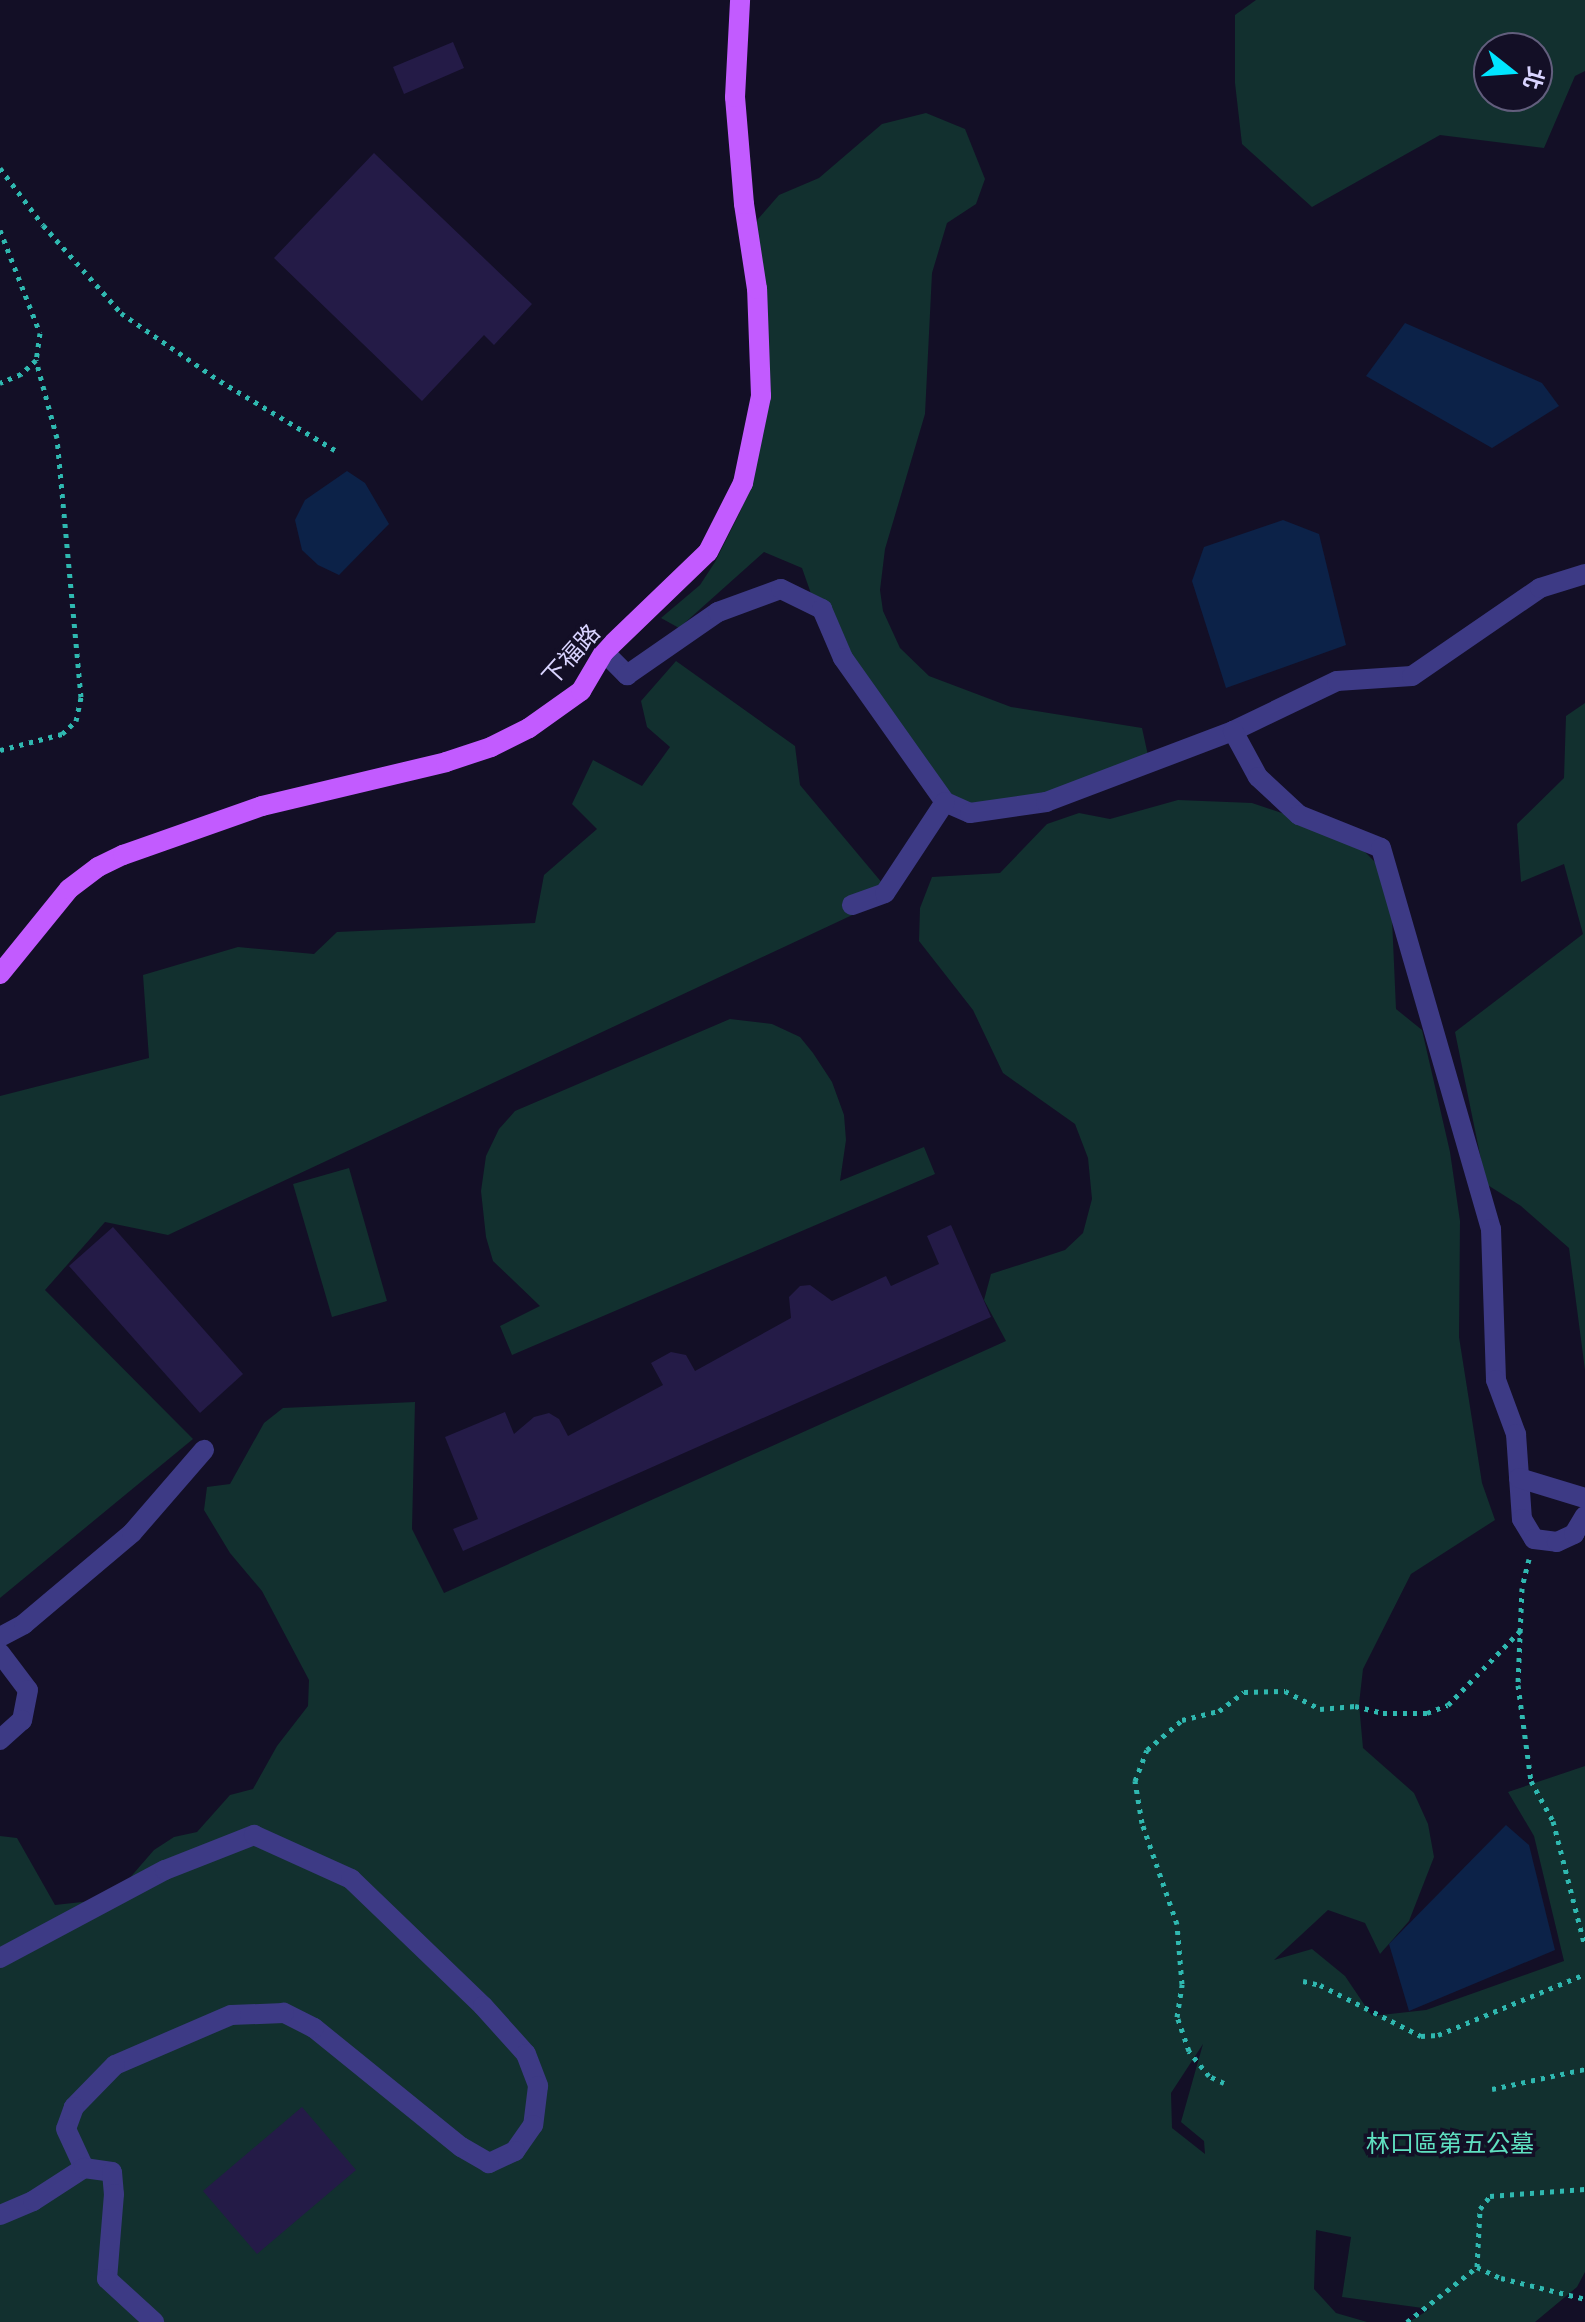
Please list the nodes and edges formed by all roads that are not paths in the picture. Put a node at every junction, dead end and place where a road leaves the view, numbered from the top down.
1 (740, 0) edge
2 (1585, 574) edge
3 (604, 652) junction
4 (1233, 731) junction
5 (945, 802) junction
6 (852, 905) dead end
7 (0, 974) edge
8 (204, 1450) dead end
9 (1519, 1478) junction
10 (1585, 1498) edge
11 (1585, 1516) edge
12 (0, 1637) edge
13 (0, 1653) edge
14 (0, 1740) edge
15 (0, 1958) edge
16 (84, 2168) junction
17 (0, 2215) edge
18 (154, 2322) edge

1 - 3 main road, 下福路
2 - 4 street
3 - 5 street
3 - 7 main road, 下福路
4 - 5 street
4 - 9 street
5 - 6 street
8 - 12 street
9 - 10 street
9 - 11 street
13 - 14 street
15 - 16 street
16 - 17 street
16 - 18 street

